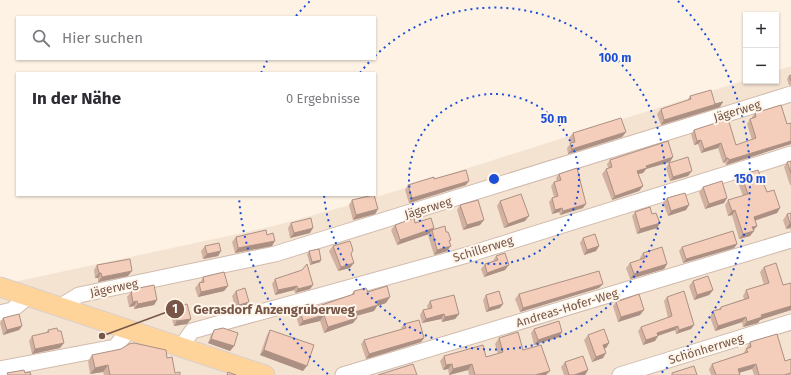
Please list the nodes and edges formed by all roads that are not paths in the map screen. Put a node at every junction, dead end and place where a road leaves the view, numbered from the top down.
1 (791, 94) edge
2 (791, 154) edge
3 (791, 240) edge
4 (0, 287) edge
5 (29, 296) junction
6 (61, 306) junction
7 (0, 313) edge
8 (791, 322) edge
9 (130, 329) junction
10 (181, 347) junction
11 (0, 369) edge
12 (265, 375) edge
13 (343, 375) edge
14 (620, 375) edge

1 - 6 street, Jägerweg
2 - 10 street, Schillerweg
3 - 13 street, Andreas-Hofer-Weg
4 - 5 main road
5 - 6 main road
5 - 7 street
6 - 9 main road
8 - 14 street, Schönherrweg
9 - 10 main road
9 - 11 street
10 - 12 main road

